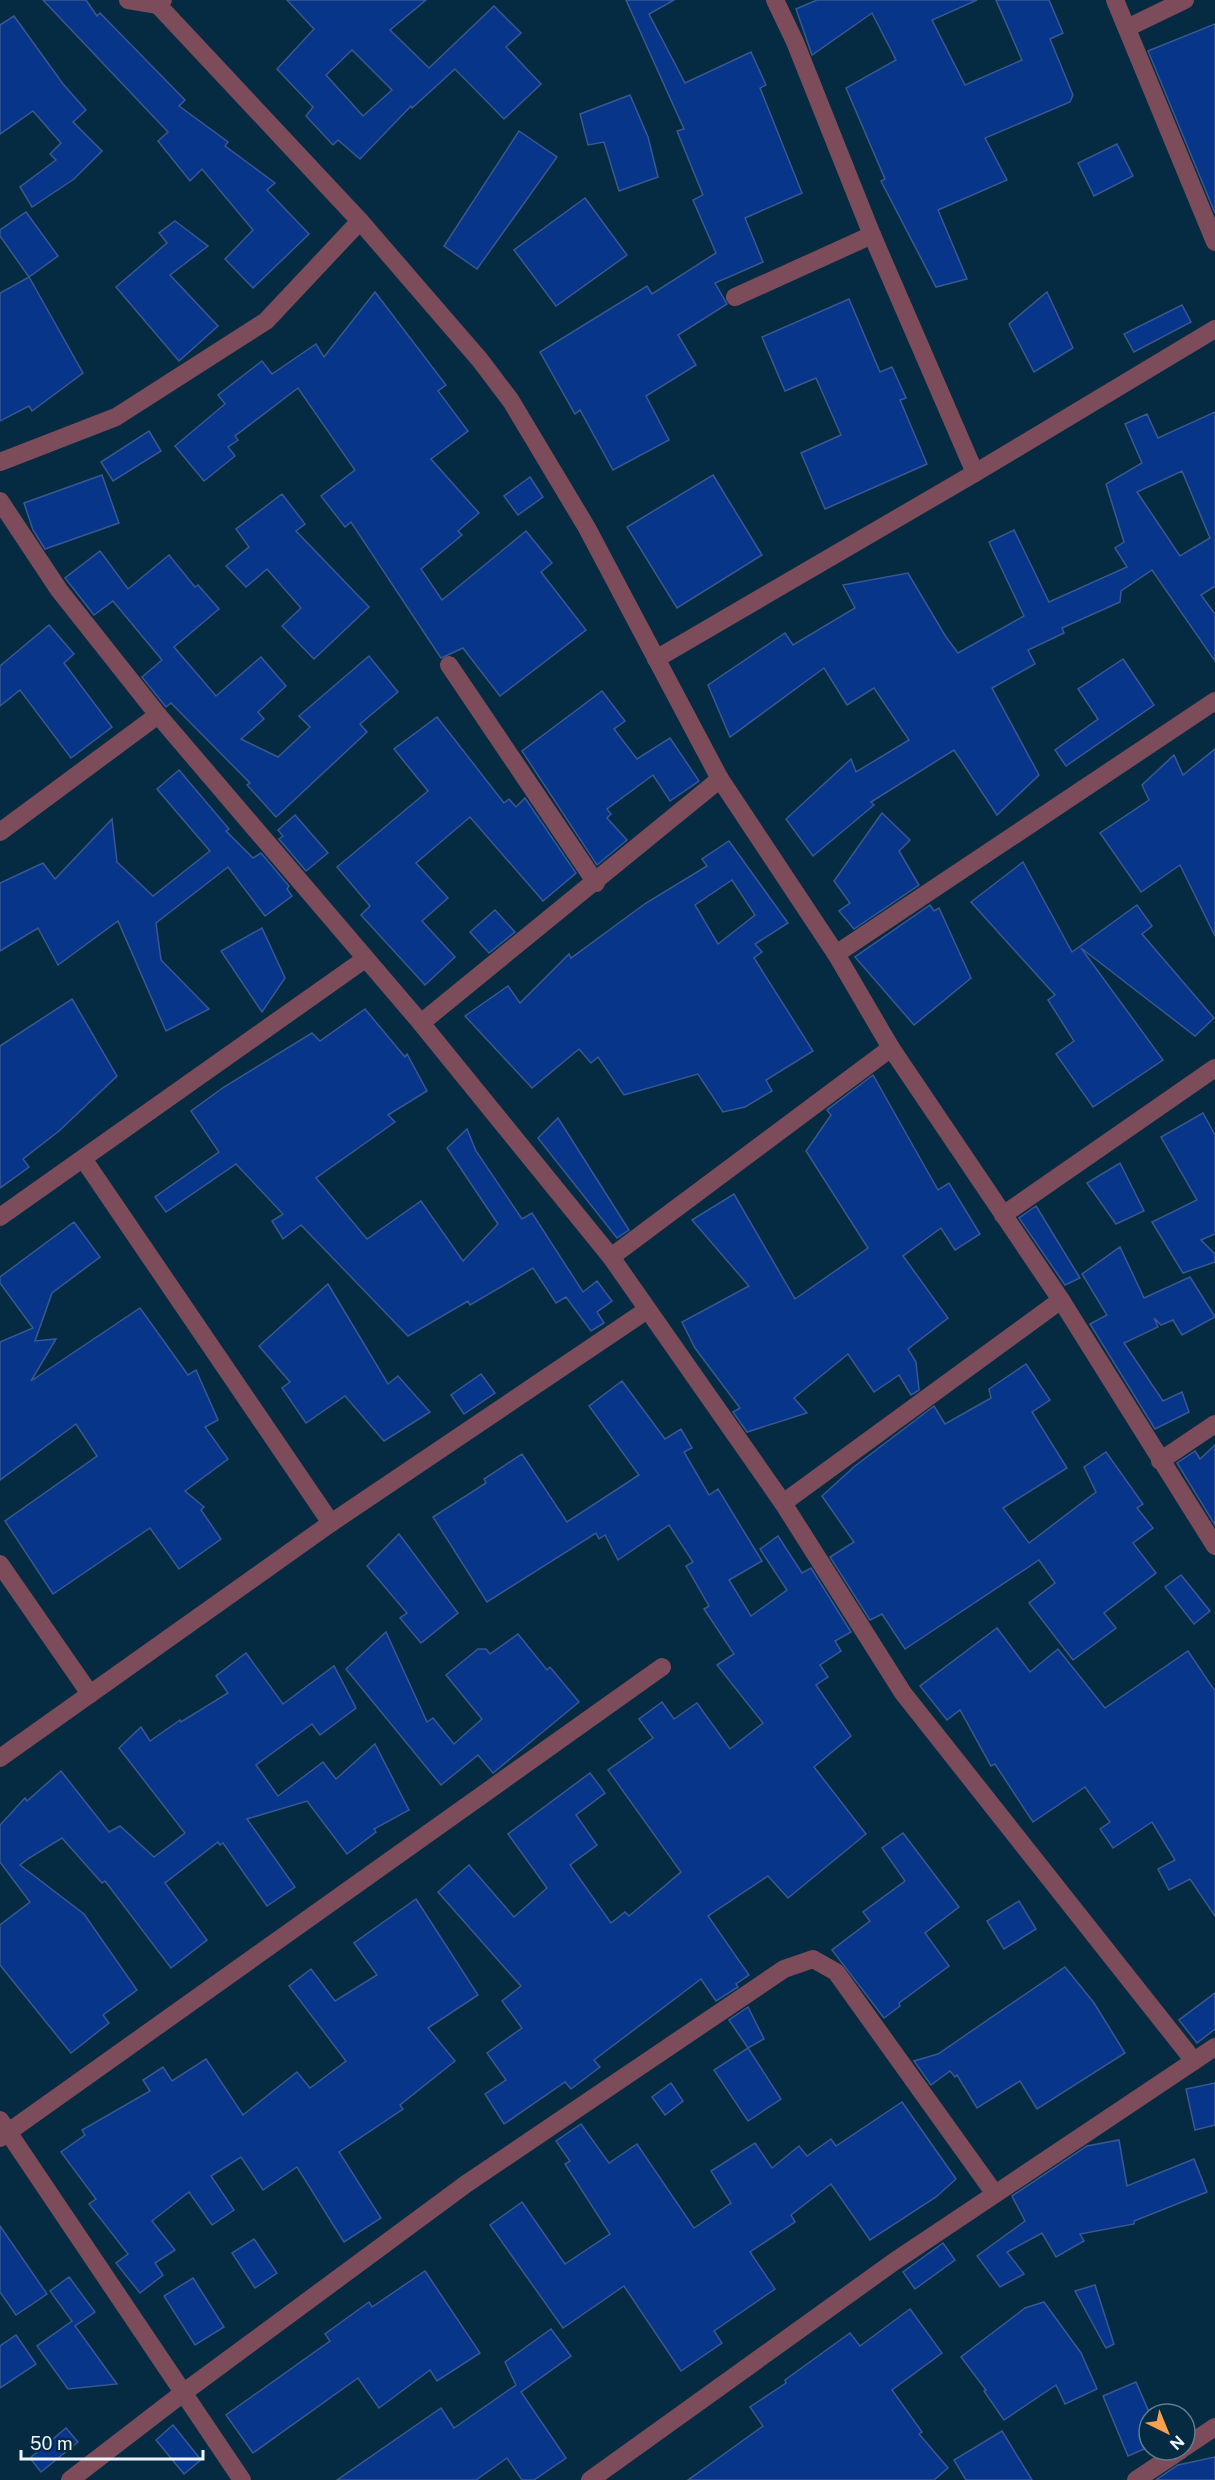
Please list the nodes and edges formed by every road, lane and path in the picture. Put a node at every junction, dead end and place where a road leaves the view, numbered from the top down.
1 (128, 0) edge
2 (775, 0) edge
3 (1115, 0) edge
4 (1185, 0) edge
5 (160, 2) edge
6 (1127, 28) junction
7 (360, 221) junction
8 (872, 235) junction
9 (1215, 242) edge
10 (735, 297) dead end
11 (1215, 329) edge
12 (0, 462) edge
13 (975, 473) junction
14 (0, 501) edge
15 (656, 659) junction
16 (449, 665) dead end
17 (1215, 701) edge
18 (158, 715) junction
19 (720, 779) junction
20 (0, 832) edge
21 (596, 883) junction
22 (836, 954) junction
23 (365, 959) junction
24 (421, 1023) junction
25 (891, 1048) junction
26 (1215, 1068) edge
27 (84, 1160) junction
28 (1003, 1215) junction
29 (0, 1217) edge
30 (611, 1257) junction
31 (1061, 1300) junction
32 (647, 1310) junction
33 (1215, 1424) edge
34 (1160, 1461) junction
35 (783, 1503) junction
36 (331, 1523) junction
37 (1215, 1546) edge
38 (0, 1564) edge
39 (662, 1667) dead end
40 (90, 1694) junction
41 (0, 1758) edge
42 (1215, 2047) edge
43 (1194, 2061) junction
44 (3, 2130) edge
45 (995, 2194) junction
46 (183, 2393) junction
47 (1215, 2427) edge
48 (1197, 2439) edge
49 (1163, 2462) edge
50 (70, 2480) edge
51 (242, 2480) edge
52 (590, 2480) edge
53 (1136, 2480) edge

1 - 5 street
2 - 8 street
3 - 6 street
4 - 6 street
5 - 7 street
6 - 9 street
7 - 12 street
7 - 15 street
8 - 10 street
8 - 13 street
11 - 13 street
13 - 15 street
14 - 18 street
15 - 19 street
16 - 21 street
17 - 22 street
18 - 20 street
18 - 23 street
19 - 21 street
19 - 22 street
21 - 24 street
22 - 25 street
23 - 24 street
23 - 27 street
24 - 30 street
25 - 28 street
25 - 30 street
26 - 28 street
27 - 29 street
27 - 36 street
28 - 31 street
30 - 32 street
31 - 34 street
31 - 35 street
32 - 35 street
32 - 36 street
33 - 34 street
34 - 37 street
35 - 43 street
36 - 40 street
38 - 40 street
39 - 44 street
40 - 41 street
42 - 43 street
43 - 45 street
44 - 46 street
45 - 46 street
45 - 52 street
46 - 50 street
46 - 51 street
47 - 48 street
49 - 53 street

